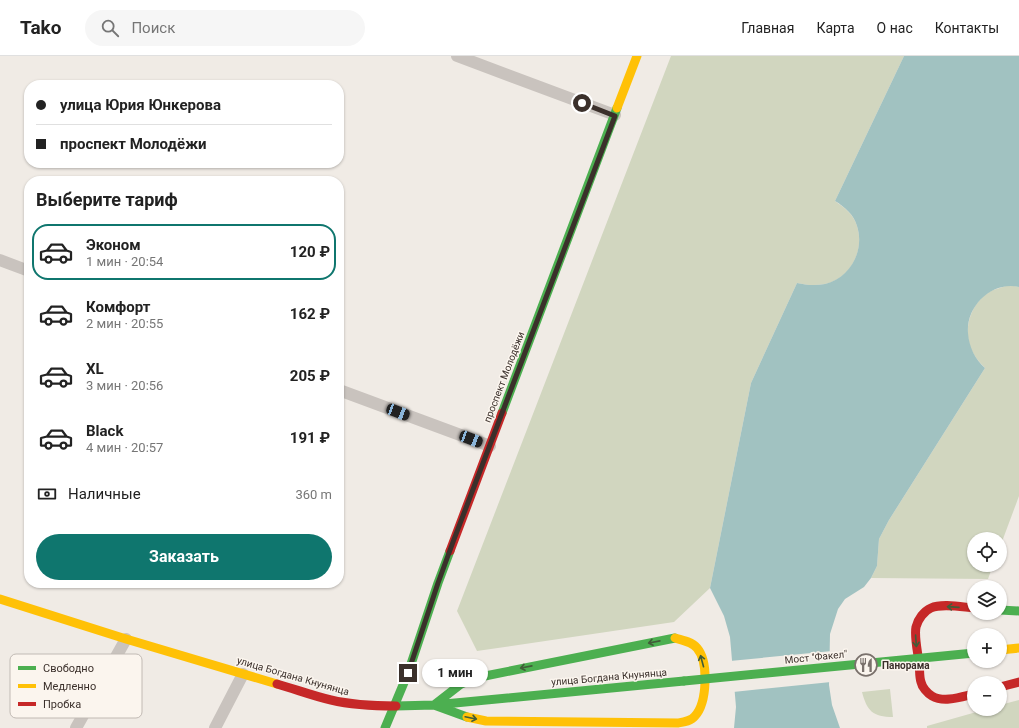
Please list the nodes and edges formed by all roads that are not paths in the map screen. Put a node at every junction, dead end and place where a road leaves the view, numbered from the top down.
1 (457, 56) edge
2 (637, 56) edge
3 (615, 116) junction
4 (0, 260) edge
5 (24, 269) edge
6 (344, 392) edge
7 (490, 446) junction
8 (0, 599) edge
9 (967, 608) edge
10 (1007, 610) edge
11 (1019, 611) edge
12 (126, 639) junction
13 (1019, 648) edge
14 (1007, 649) edge
15 (118, 654) edge
16 (967, 654) edge
17 (243, 674) junction
18 (684, 681) joint
19 (1019, 682) edge
20 (1007, 686) edge
21 (967, 695) edge
22 (434, 705) junction
23 (394, 706) junction
24 (82, 718) edge
25 (76, 728) edge
26 (215, 728) edge
27 (385, 728) edge

1 - 3 street
2 - 3 street, проспект Молодёжи
3 - 7 street, проспект Молодёжи
4 - 5 street
6 - 7 street
7 - 23 street, проспект Молодёжи
8 - 12 street, улица Богдана Кнунянца
9 -> 21 street
10 - 11 street
12 - 15 street
12 - 17 street, улица Богдана Кнунянца
13 - 14 street
16 - 18 street, Мост "Факел", bridge
17 - 23 street, улица Богдана Кнунянца
17 - 26 street
18 - 22 street, улица Богдана Кнунянца
19 - 20 street
22 -> 22 street
22 - 23 street, улица Богдана Кнунянца
23 - 27 street, проспект Молодёжи
24 - 25 street

